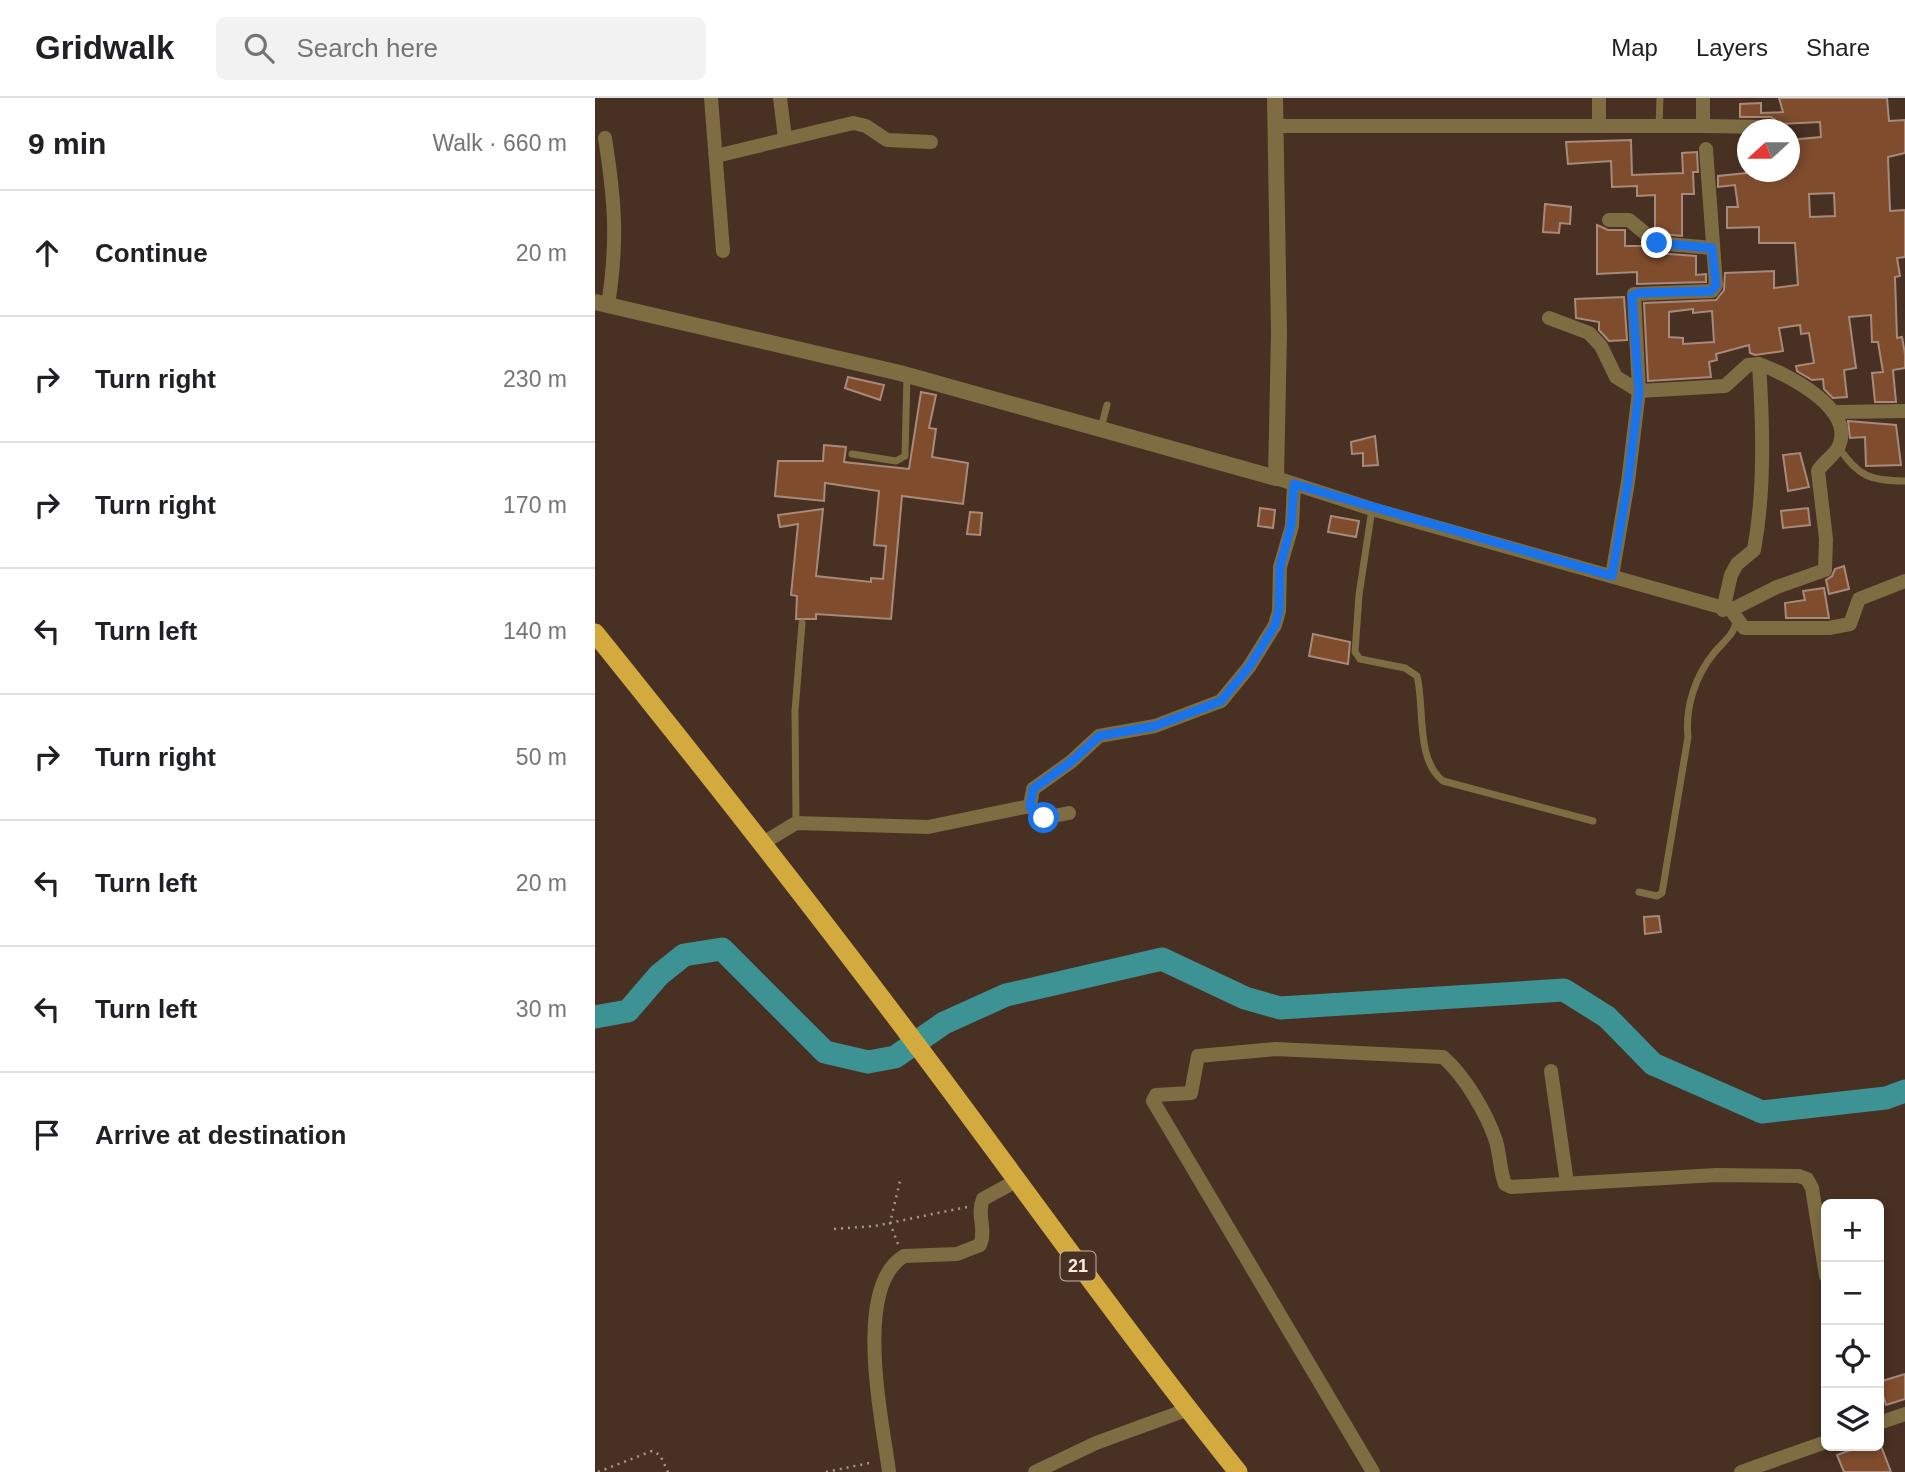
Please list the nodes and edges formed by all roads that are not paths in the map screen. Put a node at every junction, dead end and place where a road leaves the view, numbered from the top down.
1 (711, 98) edge
2 (780, 98) edge
3 (1275, 98) edge
4 (1599, 98) edge
5 (1660, 98) edge
6 (1703, 98) edge
7 (1275, 126) junction
8 (1599, 126) junction
9 (1659, 126) junction
10 (1703, 126) junction
11 (1737, 127) edge
12 (605, 138) dead end
13 (785, 138) junction
14 (931, 142) dead end
15 (1706, 149) dead end
16 (716, 156) junction
17 (1609, 220) dead end
18 (1712, 248) junction
19 (723, 251) dead end
20 (601, 304) edge
21 (1549, 318) dead end
22 (1759, 363) junction
23 (907, 375) junction
24 (1639, 391) junction
25 (1107, 405) dead end
26 (1905, 411) edge
27 (1836, 412) junction
28 (1101, 428) junction
29 (1839, 448) junction
30 (852, 454) dead end
31 (1276, 478) junction
32 (1905, 481) edge
33 (1294, 484) junction
34 (1372, 509) junction
35 (1612, 576) junction
36 (1905, 581) edge
37 (1730, 614) junction
38 (802, 623) dead end
39 (595, 633) edge
40 (1030, 807) junction
41 (1069, 813) dead end
42 (1593, 821) dead end
43 (796, 823) junction
44 (763, 843) junction
45 (1639, 891) dead end
46 (1551, 1071) dead end
47 (1016, 1181) junction
48 (1567, 1184) junction
49 (1824, 1262) edge
50 (1189, 1409) junction
51 (1905, 1414) edge
52 (1884, 1421) edge
53 (1821, 1444) edge
54 (888, 1466) edge
55 (1035, 1472) edge
56 (1237, 1472) edge
57 (1373, 1472) edge
58 (1741, 1472) edge

1 - 16 street
2 - 13 street
3 - 7 street
4 - 8 street
5 - 9 lane
6 - 10 street
7 - 8 street
7 - 31 street
8 - 9 street
9 - 10 street
10 - 11 street
12 - 20 street
13 - 14 street
13 - 16 street
15 - 18 street
16 - 19 street
17 - 18 street
18 - 24 street
20 - 23 street
21 - 24 street
22 - 24 street
22 - 27 street
22 - 37 street
23 - 28 street
23 - 30 lane
24 - 35 street
25 - 28 lane
26 - 27 street
27 - 29 street
28 - 31 street
29 - 32 lane
29 - 37 street
31 - 33 street
33 - 34 street
33 - 40 street
34 - 35 street
34 - 42 lane
35 - 37 street
36 - 37 street
37 - 45 lane
38 - 43 lane
39 - 44 highway, 21
40 - 41 street
40 - 43 street
43 - 44 street
44 - 47 highway, 21
46 - 48 street
47 - 50 highway, 21
47 - 54 street
48 - 49 street
48 - 57 street
50 - 55 street
50 - 56 highway, 21
51 - 52 street
53 - 58 street

